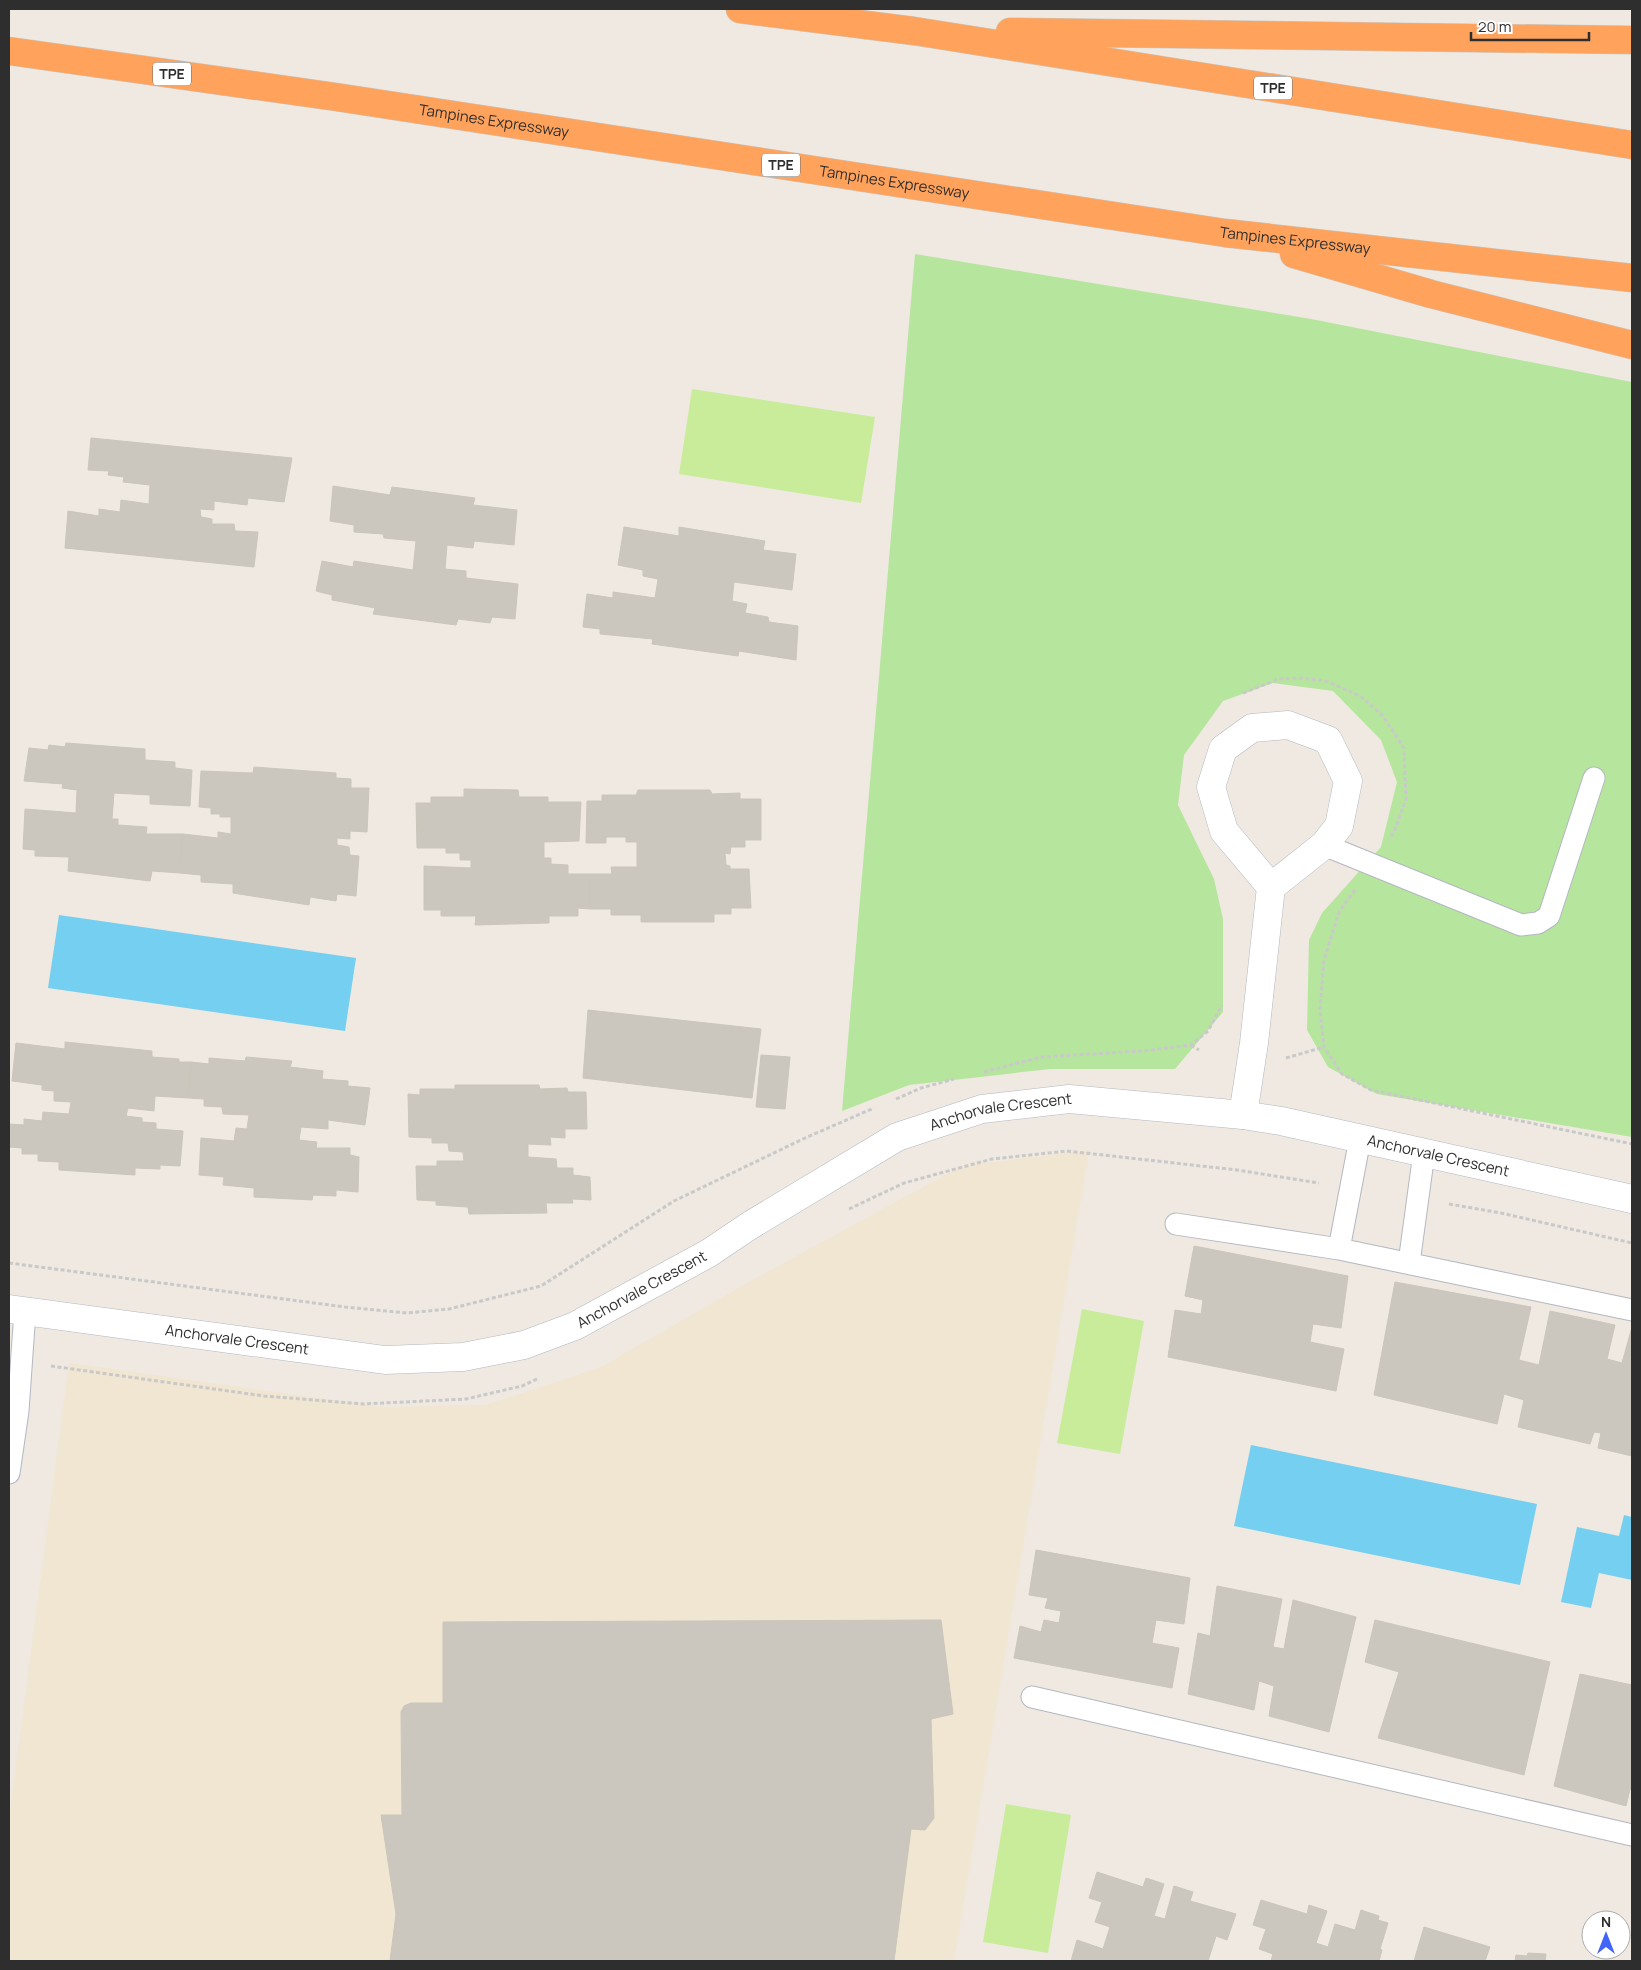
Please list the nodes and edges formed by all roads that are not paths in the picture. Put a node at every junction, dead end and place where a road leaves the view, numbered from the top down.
1 (740, 9) edge
2 (914, 31) junction
3 (1632, 40) edge
4 (9, 51) edge
5 (1632, 146) edge
6 (1226, 233) junction
7 (1632, 278) edge
8 (1632, 345) edge
9 (1594, 778) dead end
10 (1324, 845) junction
11 (1271, 887) junction
12 (1243, 1115) junction
13 (1360, 1139) junction
14 (1424, 1153) junction
15 (1632, 1199) edge
16 (1176, 1224) dead end
17 (1339, 1249) junction
18 (1409, 1263) junction
19 (17, 1310) edge
20 (1632, 1310) edge
21 (13, 1411) edge
22 (9, 1473) edge
23 (1032, 1697) dead end
24 (1632, 1835) edge

1 - 2 highway, TPE
2 - 3 highway
2 - 5 highway, TPE
4 - 6 highway, Tampines Expressway / TPE
6 - 7 highway, Tampines Expressway / TPE
6 - 8 highway
9 - 10 lane
10 - 11 street
10 - 11 street
11 - 12 street
12 - 13 street, Anchorvale Crescent
12 - 19 street, Anchorvale Crescent
13 - 14 street, Anchorvale Crescent
13 - 17 lane
14 - 15 street, Anchorvale Crescent
14 - 18 lane
16 - 17 lane
17 - 18 lane
18 - 20 lane
19 - 21 lane
21 - 22 lane
23 - 24 lane

